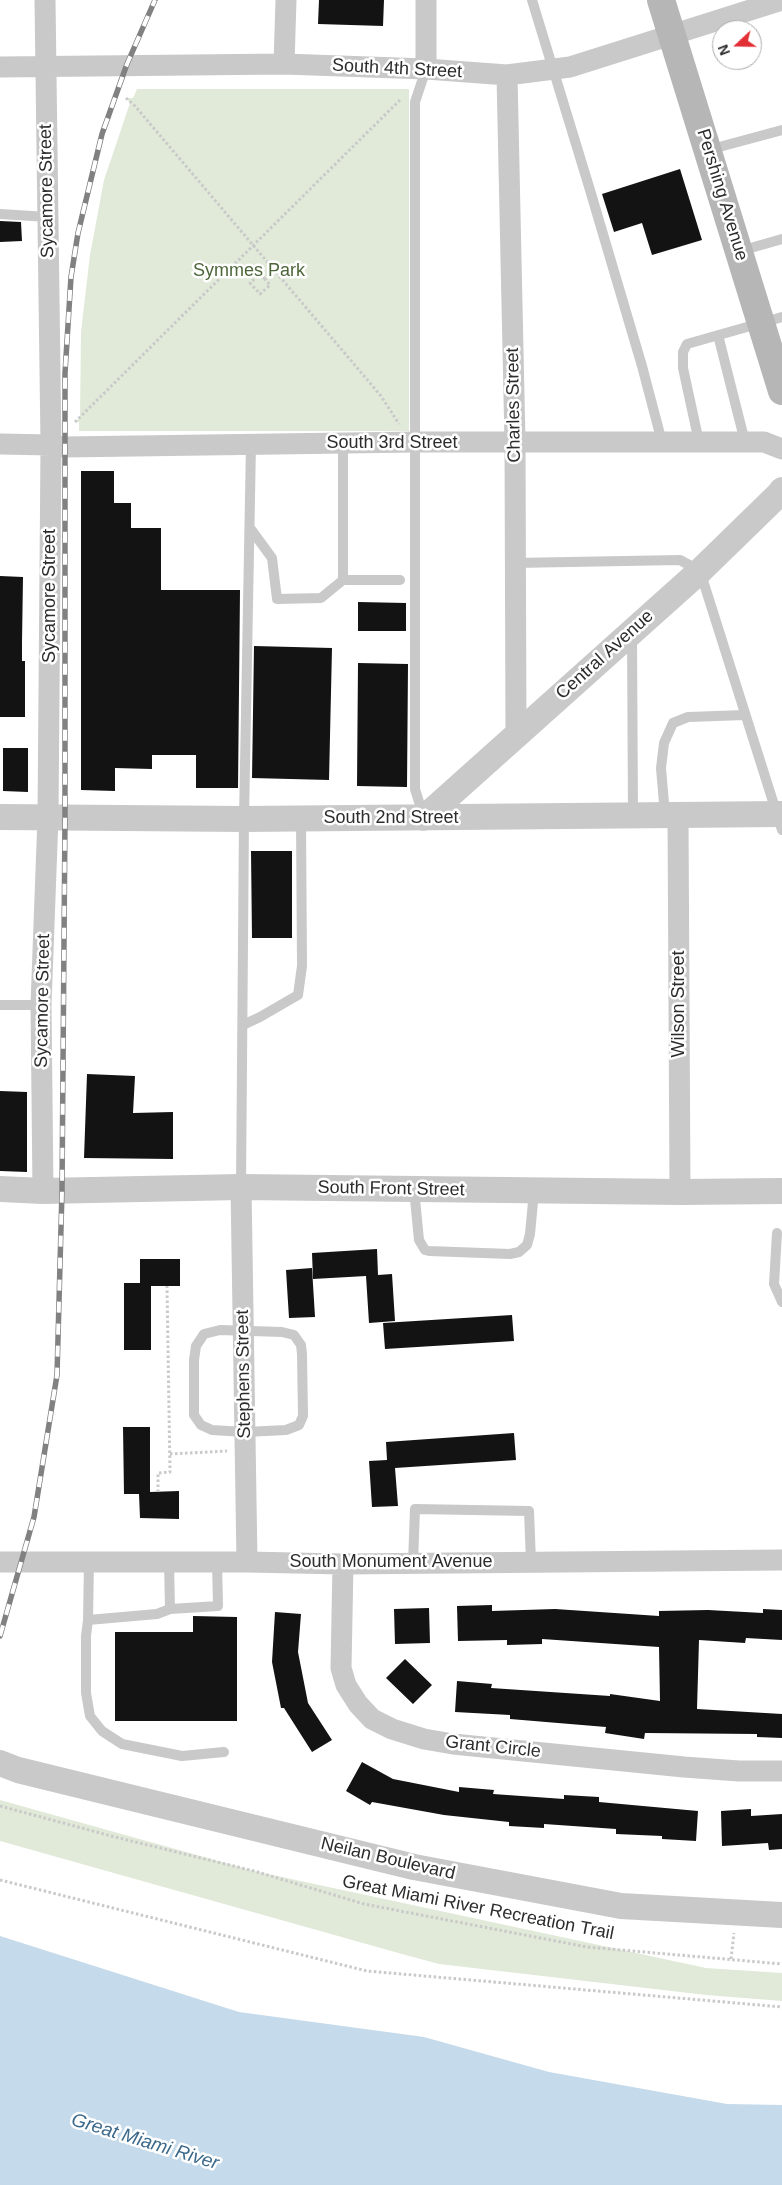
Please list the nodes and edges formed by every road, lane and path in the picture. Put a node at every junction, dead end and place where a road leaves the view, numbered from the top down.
1 (45, 0) edge
2 (286, 0) edge
3 (426, 0) edge
4 (532, 0) edge
5 (661, 0) edge
6 (782, 0) edge
7 (672, 35) junction
8 (284, 64) junction
9 (46, 66) junction
10 (0, 67) edge
11 (426, 69) junction
12 (554, 70) junction
13 (507, 76) junction
14 (405, 96) dead end
15 (126, 98) dead end
16 (782, 130) edge
17 (708, 150) junction
18 (0, 214) edge
19 (48, 217) junction
20 (782, 239) edge
21 (254, 246) junction
22 (739, 251) junction
23 (275, 271) junction
24 (265, 279) junction
25 (771, 320) edge
26 (718, 335) junction
27 (782, 391) edge
28 (74, 422) dead end
29 (400, 424) dead end
30 (416, 442) junction
31 (515, 442) junction
32 (662, 442) junction
33 (699, 442) junction
34 (745, 442) junction
35 (343, 443) junction
36 (0, 444) edge
37 (251, 444) junction
38 (51, 445) junction
39 (782, 450) edge
40 (782, 490) edge
41 (250, 528) junction
42 (514, 563) junction
43 (700, 571) junction
44 (343, 580) junction
45 (400, 580) dead end
46 (632, 631) junction
47 (746, 715) junction
48 (516, 735) junction
49 (633, 816) junction
50 (672, 816) junction
51 (0, 817) edge
52 (48, 817) junction
53 (424, 818) junction
54 (244, 819) junction
55 (301, 819) junction
56 (781, 820) edge
57 (0, 1005) edge
58 (40, 1005) junction
59 (243, 1025) junction
60 (242, 1187) junction
61 (0, 1189) edge
62 (414, 1189) junction
63 (534, 1190) junction
64 (43, 1191) junction
65 (782, 1191) edge
66 (680, 1192) junction
67 (777, 1233) dead end
68 (168, 1286) dead end
69 (782, 1302) edge
70 (243, 1331) junction
71 (245, 1432) junction
72 (231, 1451) dead end
73 (170, 1454) junction
74 (158, 1492) dead end
75 (782, 1560) edge
76 (0, 1562) edge
77 (89, 1562) junction
78 (168, 1562) junction
79 (217, 1562) junction
80 (247, 1562) junction
81 (531, 1562) junction
82 (413, 1563) junction
83 (343, 1564) junction
84 (170, 1609) junction
85 (88, 1620) junction
86 (224, 1752) dead end
87 (0, 1763) edge
88 (782, 1771) edge
89 (0, 1806) edge
90 (0, 1880) edge
91 (737, 1913) junction
92 (782, 1915) edge
93 (731, 1959) junction
94 (782, 1964) edge
95 (782, 2007) edge

1 - 9 street, Sycamore Street
2 - 8 street
3 - 11 street
4 - 12 lane
5 - 7 main road, Pershing Avenue
6 - 7 street, South 4th Street
7 - 12 street, South 4th Street
7 - 17 main road, Pershing Avenue
8 - 9 street, South 4th Street
8 - 11 street, South 4th Street
9 - 10 street, South 4th Street
9 - 19 street, Sycamore Street
11 - 13 street, South 4th Street
11 - 30 lane
12 - 13 street, South 4th Street
12 - 32 lane
13 - 31 street, Charles Street
14 - 21 path
15 - 21 path
16 - 17 lane
17 - 22 main road, Pershing Avenue
18 - 19 lane
19 - 38 street, Sycamore Street
20 - 22 lane
21 - 23 path
21 - 28 path
22 - 25 main road, Pershing Avenue
23 - 24 path
23 - 29 path
24 - 24 path
25 - 26 lane
25 - 27 main road, Pershing Avenue
26 - 33 lane
26 - 34 lane
30 - 31 street, South 3rd Street
30 - 35 street, South 3rd Street
30 - 53 lane
31 - 32 street, South 3rd Street
31 - 42 street, Charles Street
32 - 33 street, South 3rd Street
33 - 34 street, South 3rd Street
34 - 39 street, South 3rd Street
35 - 37 street, South 3rd Street
35 - 44 lane
36 - 38 street, South 3rd Street
37 - 38 street, South 3rd Street
37 - 41 lane
38 - 52 street, Sycamore Street
40 - 43 street, Central Avenue
41 - 44 lane
41 - 54 lane
42 - 43 lane
42 - 48 street, Charles Street
43 - 46 street, Central Avenue
43 - 47 lane
44 - 45 lane
46 - 48 street, Central Avenue
46 - 49 lane
47 - 50 lane
47 - 56 lane
48 - 53 street, Central Avenue
49 - 50 street, South 2nd Street
49 - 53 street, South 2nd Street
50 - 56 street, South 2nd Street
50 - 66 street, Wilson Street
51 - 52 street, South 2nd Street
52 - 54 street, South 2nd Street
52 - 58 street, Sycamore Street
53 - 55 street, South 2nd Street
54 - 55 street, South 2nd Street
54 - 59 lane
55 - 59 lane
57 - 58 lane
58 - 64 street, Sycamore Street
59 - 60 lane
60 - 62 street, South Front Street
60 - 64 street, South Front Street
60 - 70 street, Stephens Street
61 - 64 street, South Front Street
62 - 63 street, South Front Street
62 - 63 lane
63 - 66 street, South Front Street
65 - 66 street, South Front Street
67 - 69 lane
68 - 73 path
70 - 71 street, Stephens Street
70 - 71 lane
70 - 71 lane
71 - 80 street, Stephens Street
72 - 73 path
73 - 74 path
75 - 81 street, South Monument Avenue
76 - 77 street, South Monument Avenue
77 - 78 street, South Monument Avenue
77 - 85 lane
78 - 79 street, South Monument Avenue
78 - 84 lane
79 - 80 street, South Monument Avenue
79 - 84 lane
80 - 83 street, South Monument Avenue
81 - 82 street, South Monument Avenue
81 - 82 lane
82 - 83 street, South Monument Avenue
83 - 88 street, Grant Circle
84 - 85 lane
85 - 86 lane
87 - 91 street, Neilan Boulevard
89 - 93 path, Great Miami River Recreation Trail
90 - 95 path
91 - 92 street, Neilan Boulevard
91 - 93 path
93 - 94 path, Great Miami River Recreation Trail

